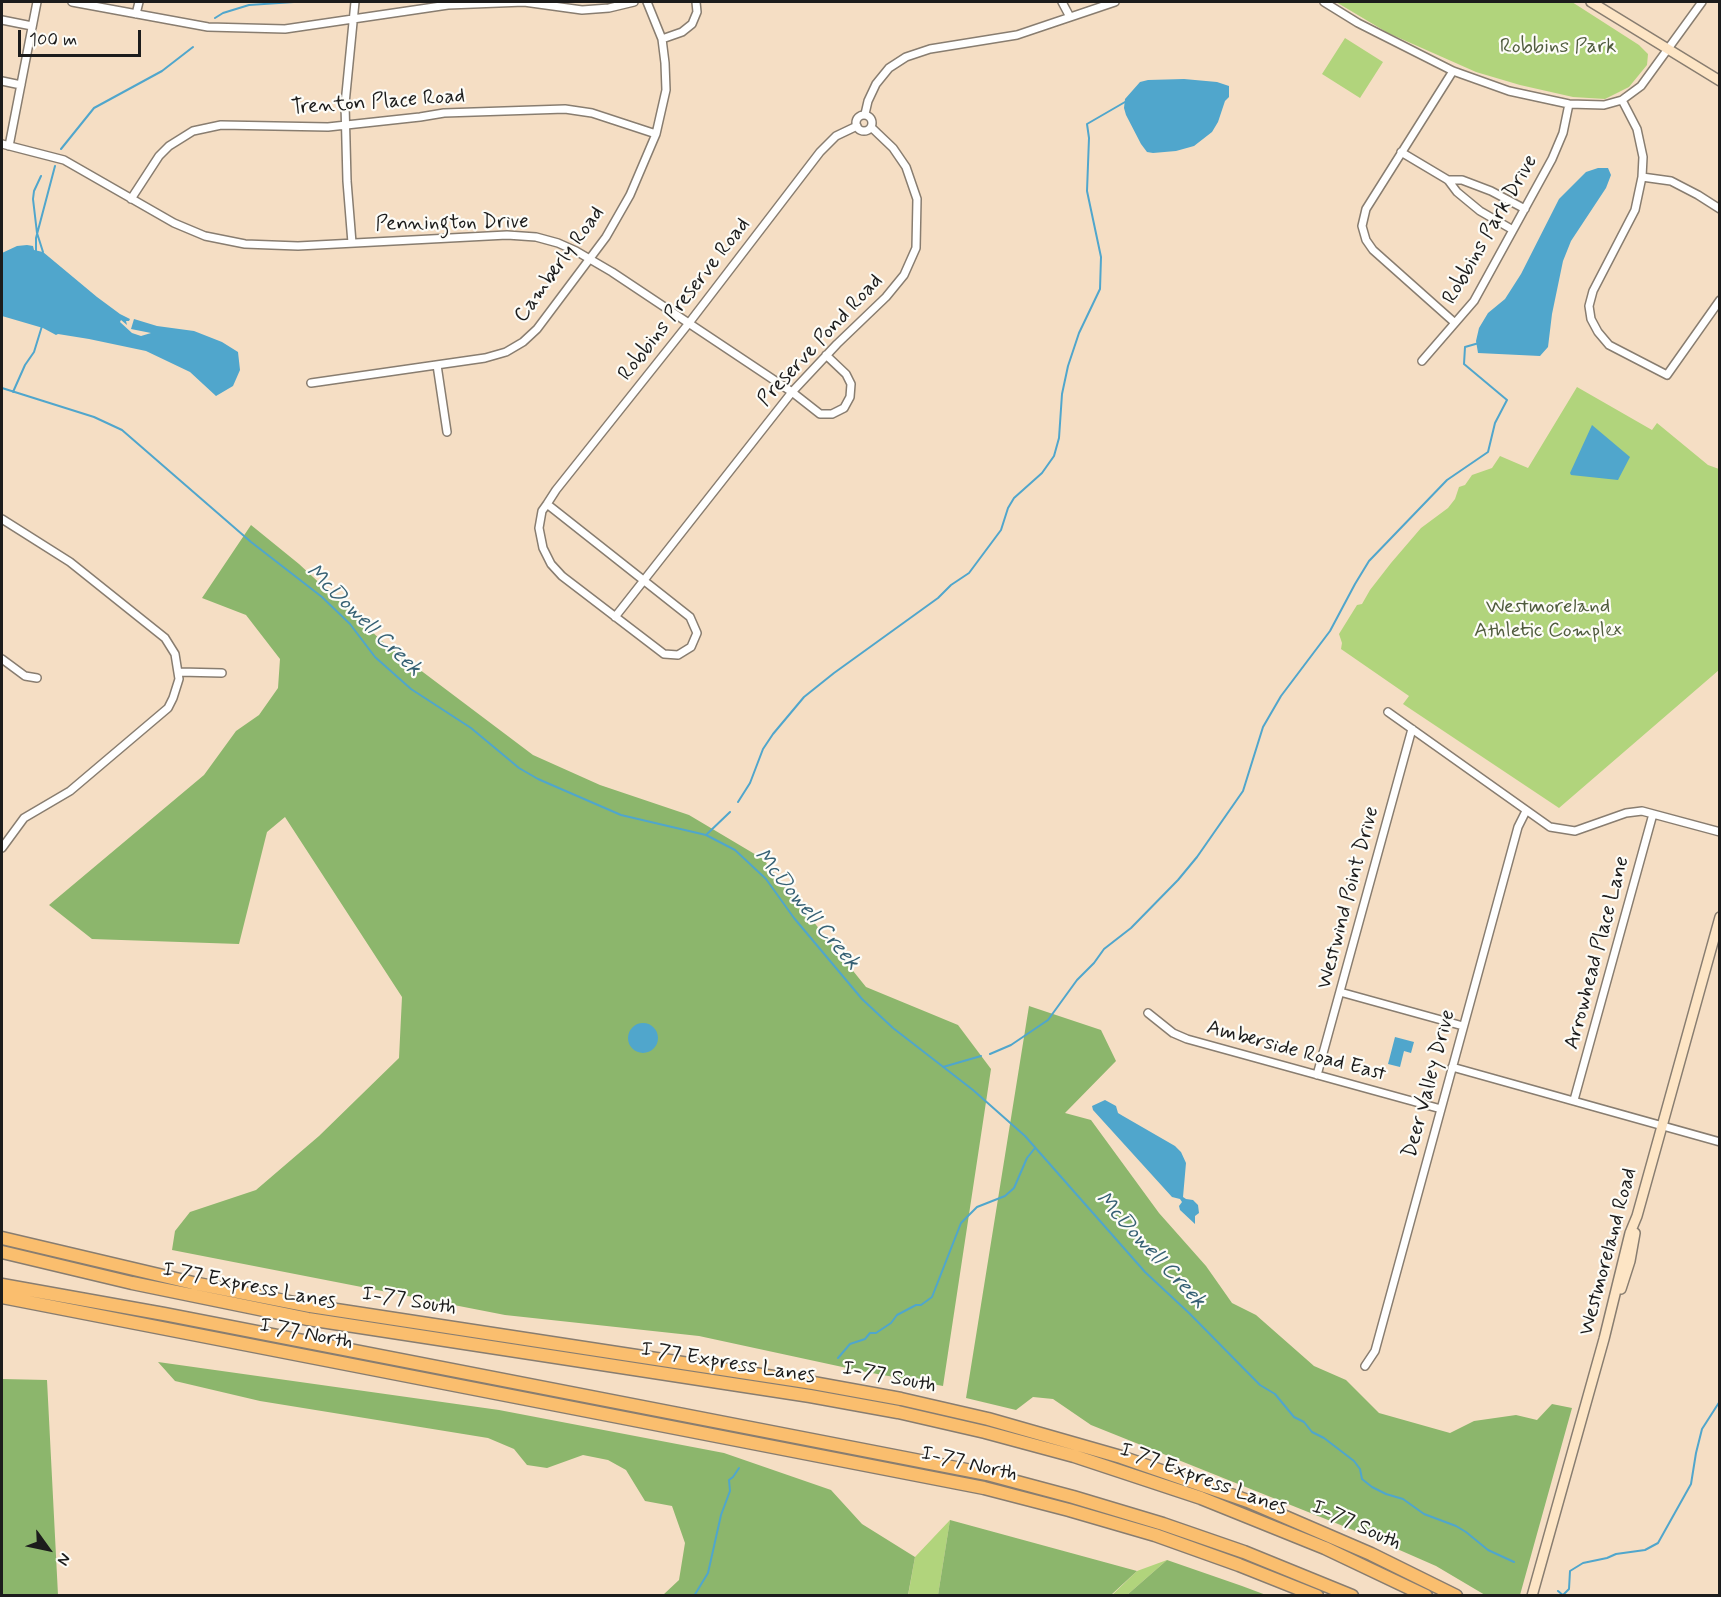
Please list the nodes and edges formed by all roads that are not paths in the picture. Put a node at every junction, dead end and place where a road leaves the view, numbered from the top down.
1 (37, 2) edge
2 (72, 2) edge
3 (139, 2) edge
4 (355, 2) edge
5 (634, 2) edge
6 (647, 2) edge
7 (696, 2) edge
8 (1062, 2) edge
9 (1114, 2) edge
10 (1324, 2) edge
11 (1591, 2) edge
12 (1702, 2) edge
13 (136, 14) junction
14 (1070, 17) junction
15 (2, 20) edge
16 (352, 20) junction
17 (32, 26) junction
18 (662, 39) junction
19 (1668, 49) junction
20 (1453, 71) junction
21 (2, 81) edge
22 (1719, 81) edge
23 (21, 85) junction
24 (1622, 100) junction
25 (1569, 104) junction
26 (865, 114) junction
27 (346, 126) junction
28 (856, 126) junction
29 (871, 127) junction
30 (656, 134) junction
31 (5, 145) edge
32 (1401, 152) junction
33 (1642, 177) junction
34 (1448, 180) junction
35 (130, 199) junction
36 (1525, 209) junction
37 (1719, 209) edge
38 (1513, 230) junction
39 (352, 243) junction
40 (591, 259) junction
41 (1719, 300) edge
42 (689, 323) junction
43 (1455, 323) junction
44 (826, 355) junction
45 (1422, 360) dead end
46 (437, 365) junction
47 (311, 383) dead end
48 (792, 392) junction
49 (447, 432) dead end
50 (547, 504) junction
51 (2, 519) edge
52 (644, 580) junction
53 (615, 616) junction
54 (2, 659) edge
55 (179, 672) junction
56 (222, 673) dead end
57 (37, 678) dead end
58 (1388, 712) dead end
59 (1412, 729) junction
60 (1526, 811) junction
61 (1653, 814) junction
62 (1719, 832) edge
63 (2, 849) edge
64 (1719, 917) edge
65 (1340, 992) junction
66 (1148, 1013) dead end
67 (1463, 1026) junction
68 (1452, 1067) junction
69 (1317, 1075) junction
70 (1574, 1100) junction
71 (1441, 1109) junction
72 (1662, 1126) junction
73 (1719, 1142) edge
74 (2, 1238) edge
75 (2, 1252) edge
76 (76, 1257) junction
77 (2, 1285) edge
78 (191, 1296) junction
79 (2, 1297) edge
80 (1365, 1366) dead end
81 (602, 1412) junction
82 (692, 1416) junction
83 (1317, 1596) edge
84 (1352, 1596) edge
85 (1426, 1596) edge
86 (1456, 1596) edge
87 (1532, 1596) edge

1 - 17 street
2 - 13 street
3 - 13 street
4 - 16 street
5 - 16 street
6 - 18 street, Camberly Road
7 - 18 street
8 - 14 street
9 - 14 street
10 - 20 street
11 - 19 street
12 - 19 street
13 - 16 street
14 - 26 street
15 - 17 street
16 - 27 street
17 - 23 street
18 - 30 street, Camberly Road
19 - 22 street
19 - 24 street
20 - 25 street
20 - 32 street
21 - 23 street
23 - 31 street
24 - 25 street
24 - 33 street
25 - 36 street, Robbins Park Drive
26 - 28 street
26 - 29 street
27 - 30 street, Trenton Place Road
27 - 35 street, Trenton Place Road
27 - 39 street
28 - 29 street
28 - 42 street, Robbins Preserve Road
29 - 44 street, Preserve Pond Road
30 - 40 street, Camberly Road
31 - 35 street, Pennington Drive
32 - 34 street
32 - 43 street
33 - 37 street
33 - 41 street
34 - 36 street
34 - 38 street
35 - 39 street, Pennington Drive
36 - 38 street, Robbins Park Drive
38 - 43 street, Robbins Park Drive
39 - 40 street, Pennington Drive
40 - 42 street, Pennington Drive
40 - 46 street, Camberly Road
42 - 48 street, Pennington Drive
42 - 50 street, Robbins Preserve Road
43 - 45 street, Robbins Park Drive
44 - 48 street, Preserve Pond Road
44 - 48 street, Pennington Drive
46 - 47 street, Camberly Road
46 - 49 street
48 - 52 street, Preserve Pond Road
50 - 52 street, Robbins Preserve Road
50 - 53 street, Robbins Preserve Road
51 - 55 street
52 - 53 street, Preserve Pond Road
52 - 53 street, Robbins Preserve Road
54 - 57 street
55 - 56 street
55 - 63 street
58 - 59 street
59 - 60 street
59 - 65 street, Westwind Point Drive
60 - 61 street
60 - 67 street, Deer Valley Drive
61 - 62 street
61 - 70 street, Arrowhead Place Lane
64 - 72 street, Westmoreland Road
65 - 67 street
65 - 69 street, Westwind Point Drive
66 - 69 street, Amberside Road East
67 - 68 street, Deer Valley Drive
68 - 70 street
68 - 71 street, Deer Valley Drive
69 - 71 street, Amberside Road East
70 - 72 street
71 - 80 street, Deer Valley Drive
72 - 73 street
72 - 87 street, Westmoreland Road
74 - 76 highway
75 - 78 highway, I 77 Express Lanes
76 - 78 highway
76 - 86 highway, I-77 South
77 - 82 highway, I 77 Express Lanes
78 - 85 highway, I 77 Express Lanes
79 - 81 highway, I 77 North
81 - 82 highway
81 - 83 highway, I-77 North
82 - 84 highway, I 77 Express Lanes

